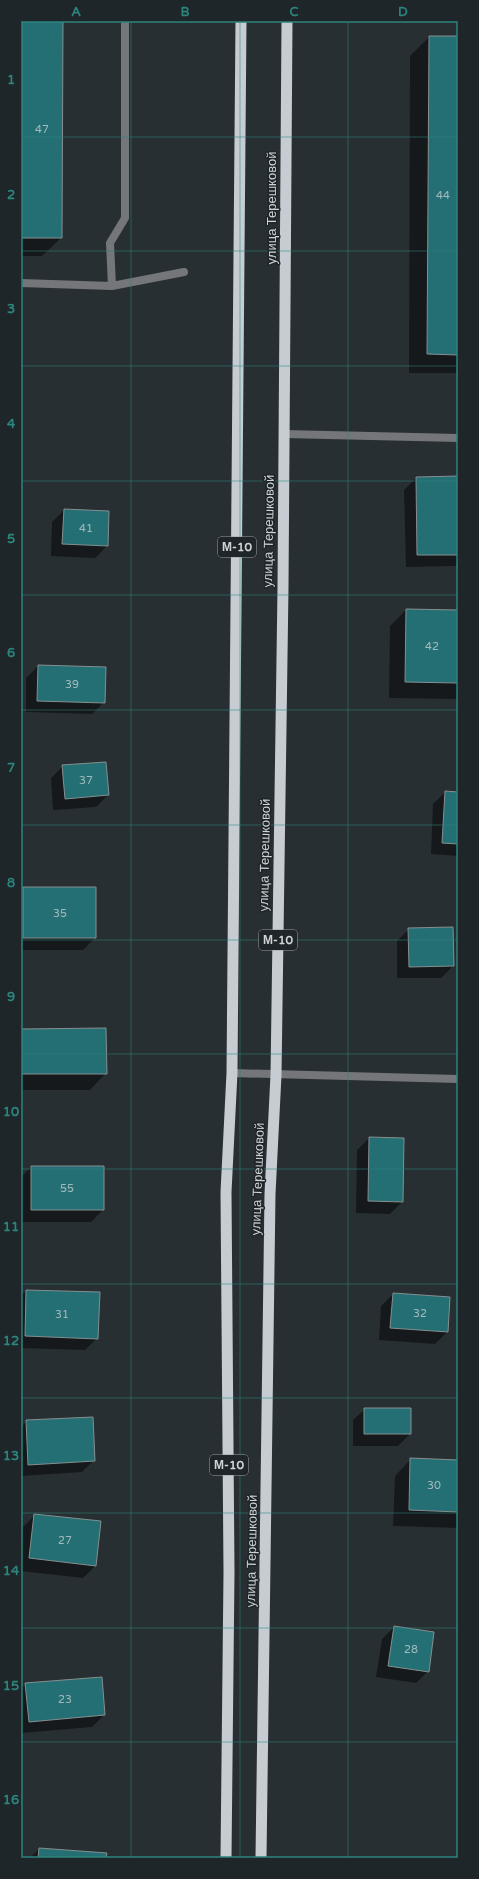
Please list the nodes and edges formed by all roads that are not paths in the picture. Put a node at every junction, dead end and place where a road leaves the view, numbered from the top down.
1 (125, 21) edge
2 (241, 21) edge
3 (287, 21) edge
4 (184, 272) dead end
5 (21, 283) edge
6 (112, 286) junction
7 (284, 434) junction
8 (458, 438) edge
9 (232, 1073) junction
10 (276, 1075) junction
11 (458, 1079) edge
12 (226, 1858) edge
13 (261, 1858) edge

1 - 6 lane
2 - 9 highway, улица Терешковой / М-10
3 - 7 highway, улица Терешковой / М-10
4 - 6 lane
5 - 6 lane
7 - 8 lane
7 - 10 highway, улица Терешковой / М-10
9 - 10 lane
9 - 12 highway, улица Терешковой / М-10
10 - 11 lane
10 - 13 highway, улица Терешковой / М-10

